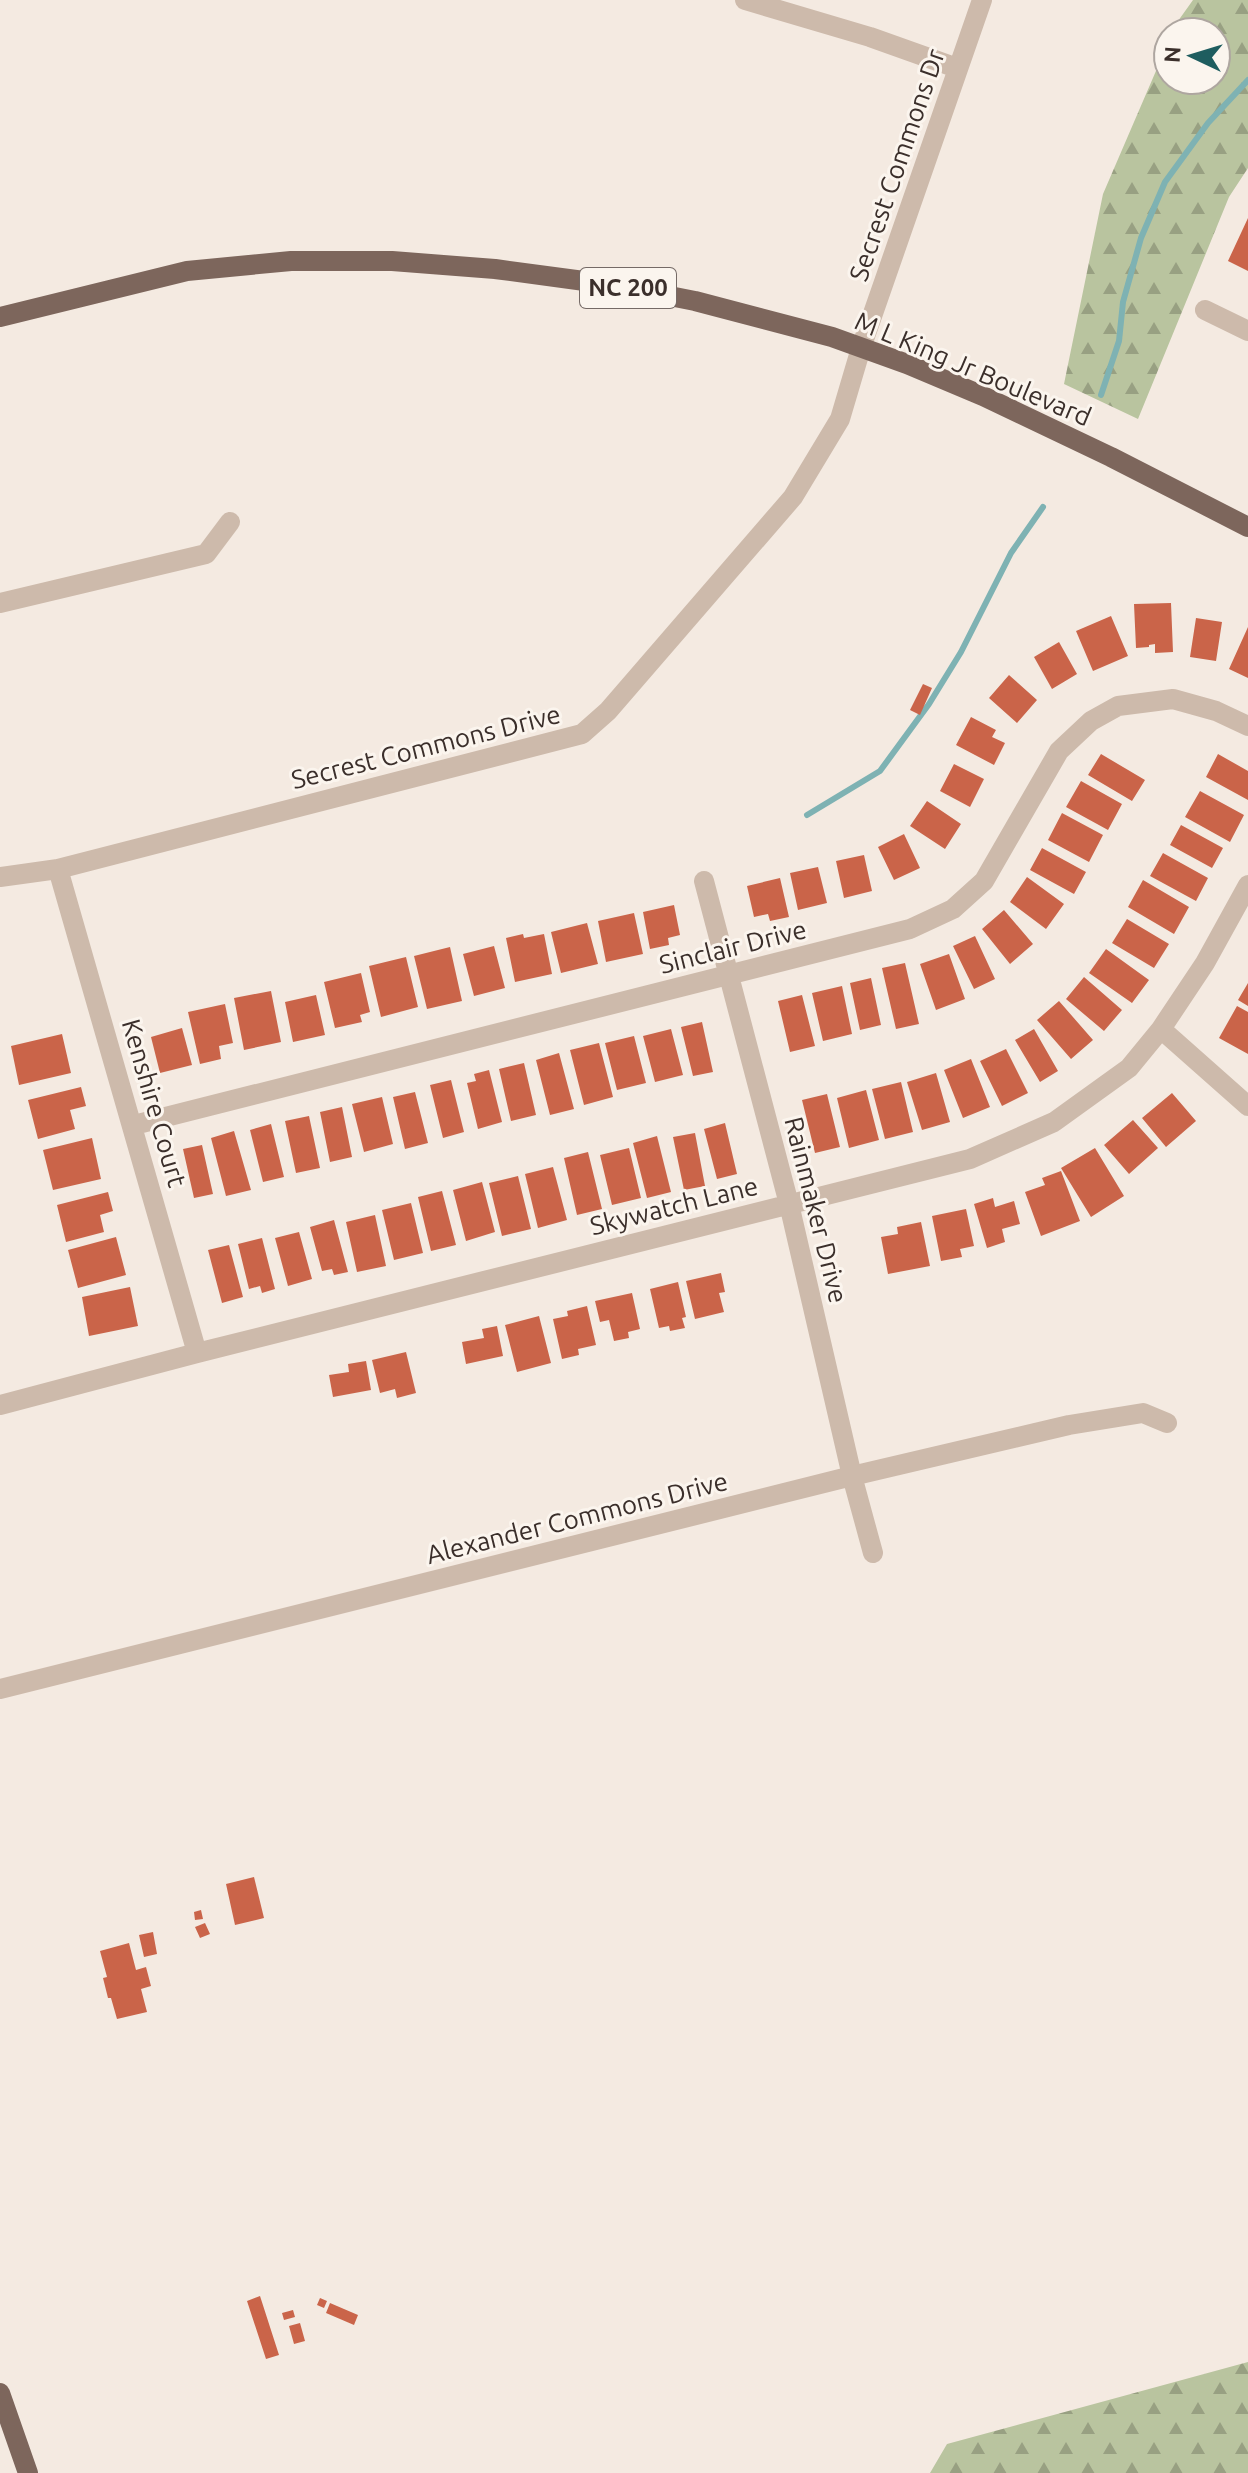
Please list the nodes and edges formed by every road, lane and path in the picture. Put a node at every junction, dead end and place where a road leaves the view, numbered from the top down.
1 (745, 0) edge
2 (982, 0) edge
3 (957, 68) junction
4 (1205, 310) dead end
5 (1, 312) edge
6 (1248, 331) edge
7 (861, 348) junction
8 (230, 522) dead end
9 (1248, 527) edge
10 (0, 603) edge
11 (1248, 726) edge
12 (58, 869) junction
13 (0, 877) edge
14 (704, 881) dead end
15 (1248, 885) edge
16 (729, 975) junction
17 (1161, 1029) junction
18 (1248, 1106) edge
19 (134, 1125) junction
20 (789, 1204) junction
21 (197, 1353) junction
22 (0, 1405) edge
23 (1167, 1423) dead end
24 (852, 1476) junction
25 (873, 1553) dead end
26 (0, 1689) edge
27 (0, 2393) edge
28 (28, 2473) edge

1 - 3 street
2 - 3 street, Secrest Commons Dr
3 - 7 street, Secrest Commons Dr
4 - 6 street
5 - 7 main road, M L King Jr Boulevard / NC 200
7 - 9 main road, M L King Jr Boulevard / NC 200
7 - 12 street, Secrest Commons Drive
8 - 10 street
11 - 16 street, Sinclair Drive
12 - 13 street, Secrest Commons Drive
12 - 19 street, Kenshire Court
14 - 16 street, Rainmaker Drive
15 - 17 street, Skywatch Lane
16 - 19 street, Sinclair Drive
16 - 20 street, Rainmaker Drive
17 - 18 street
17 - 20 street, Skywatch Lane
19 - 21 street, Kenshire Court
20 - 21 street, Skywatch Lane
20 - 24 street, Rainmaker Drive
21 - 22 street, Skywatch Lane
23 - 24 street, Alexander Commons Drive
24 - 25 street, Rainmaker Drive
24 - 26 street, Alexander Commons Drive
27 - 28 main road

